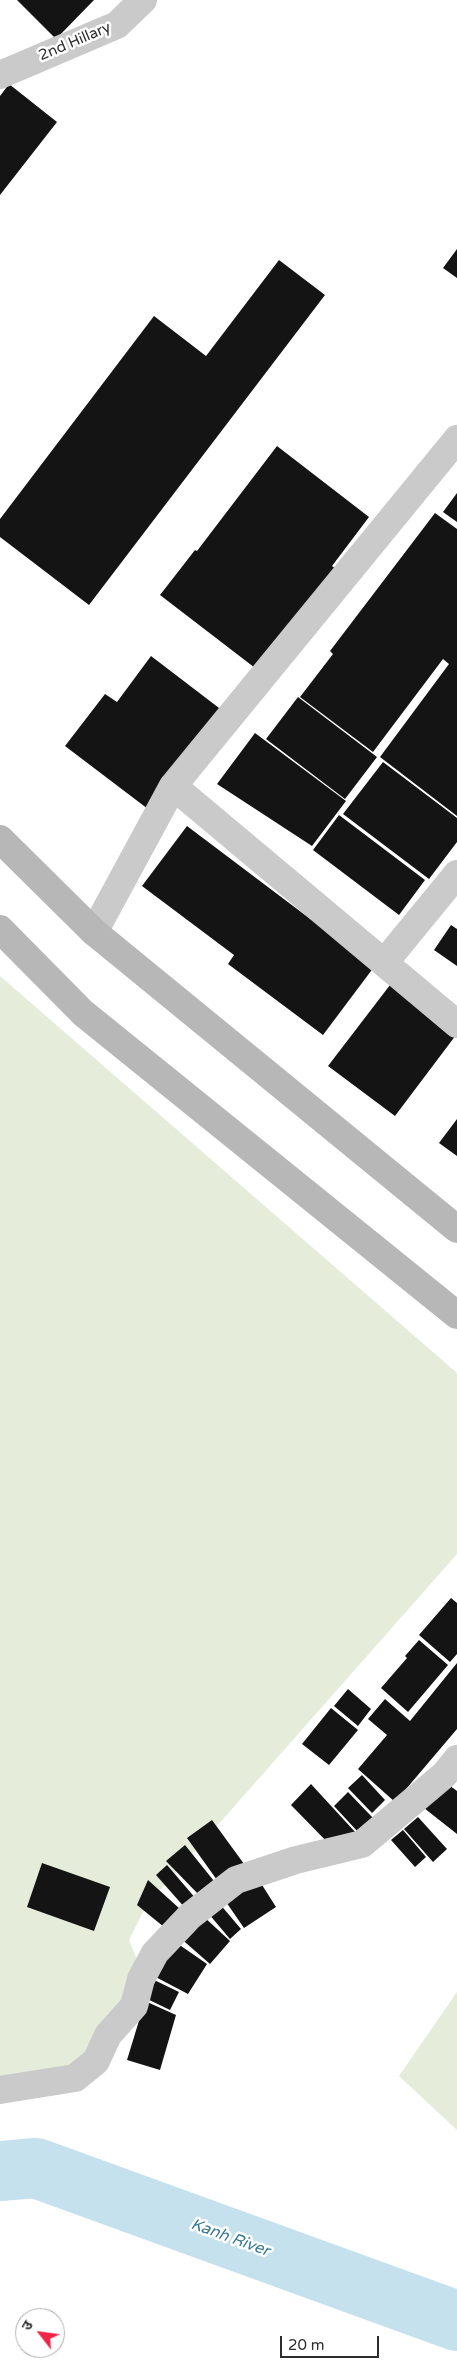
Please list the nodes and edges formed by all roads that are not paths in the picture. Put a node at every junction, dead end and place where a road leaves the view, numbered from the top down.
1 (144, 0) edge
2 (0, 75) edge
3 (457, 439) edge
4 (173, 786) junction
5 (0, 839) edge
6 (457, 874) edge
7 (0, 929) edge
8 (94, 932) junction
9 (384, 963) junction
10 (457, 1024) edge
11 (457, 1229) edge
12 (457, 1315) edge
13 (457, 1759) edge
14 (0, 2090) edge

1 - 2 street, 2nd Hillary
3 - 4 street
4 - 8 street
4 - 9 street
5 - 8 main road
6 - 9 street
7 - 12 main road
8 - 11 main road
9 - 10 street
13 - 14 street

